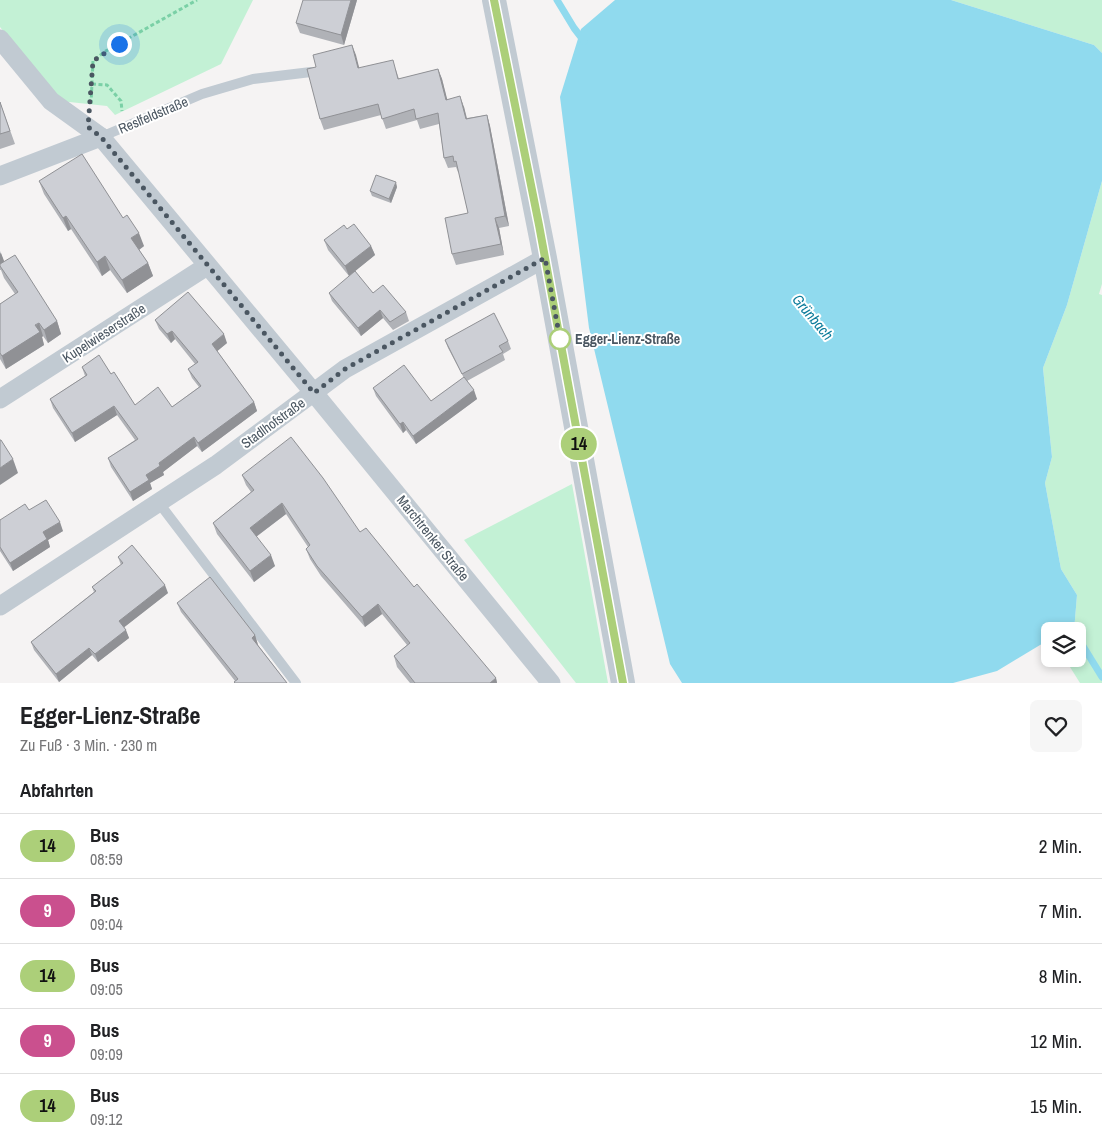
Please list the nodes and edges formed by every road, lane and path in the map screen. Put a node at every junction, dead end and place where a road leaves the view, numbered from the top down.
1 (197, 0) edge
2 (494, 0) edge
3 (0, 39) edge
4 (311, 72) edge
5 (92, 84) junction
6 (124, 127) junction
7 (94, 132) junction
8 (0, 176) edge
9 (545, 258) junction
10 (207, 266) junction
11 (314, 393) junction
12 (0, 399) edge
13 (159, 503) junction
14 (0, 606) edge
15 (296, 683) edge
16 (551, 683) edge
17 (623, 683) edge

1 - 5 path
2 - 9 street
3 - 7 street
4 - 6 lane, Reslfeldstraße
5 - 6 path
5 - 7 path
6 - 7 lane, Reslfeldstraße
7 - 8 street, Reslfeldstraße
7 - 10 street
9 - 11 street, Stadlhofstraße
9 - 17 street
10 - 11 street
10 - 12 street, Kupelwieserstraße
11 - 13 street, Stadlhofstraße
11 - 16 street, Marchtrenker Straße
13 - 14 street, Stadlhofstraße
13 - 15 lane

